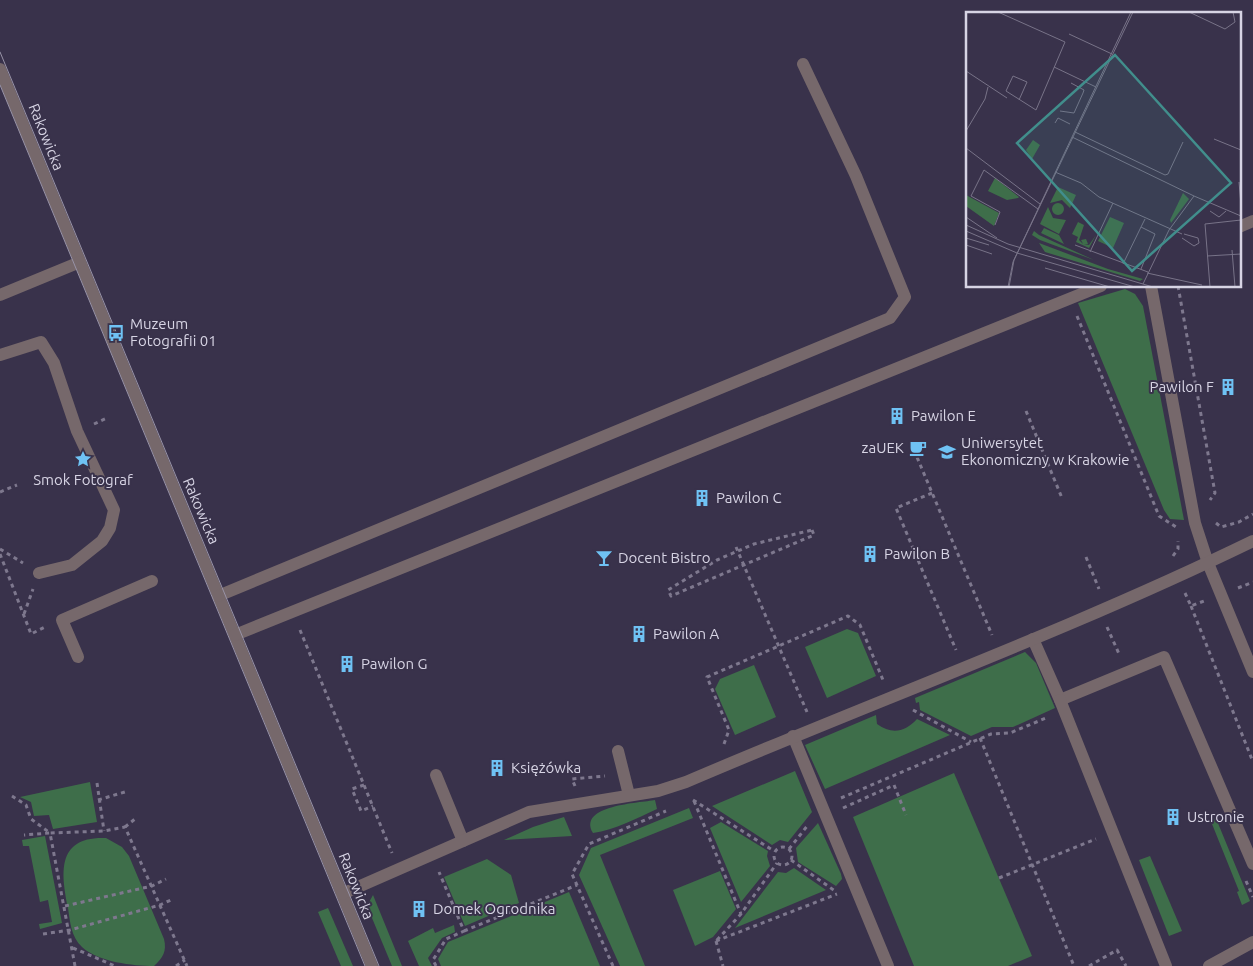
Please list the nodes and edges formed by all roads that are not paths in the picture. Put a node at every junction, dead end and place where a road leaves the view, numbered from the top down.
1 (803, 64) dead end
2 (0, 69) edge
3 (1253, 220) edge
4 (1240, 226) edge
5 (80, 262) junction
6 (1096, 288) edge
7 (1151, 288) edge
8 (0, 295) edge
9 (0, 355) edge
10 (1253, 542) edge
11 (1208, 563) junction
12 (39, 573) dead end
13 (152, 581) dead end
14 (218, 596) junction
15 (235, 635) junction
16 (1034, 639) junction
17 (78, 657) dead end
18 (1253, 672) edge
19 (1060, 700) junction
20 (793, 736) junction
21 (618, 751) dead end
22 (436, 775) dead end
23 (629, 795) junction
24 (463, 841) junction
25 (1253, 864) edge
26 (342, 894) junction
27 (1253, 942) edge
28 (372, 966) edge
29 (888, 966) edge
30 (1166, 966) edge
31 (1209, 966) edge

1 - 14 street
2 - 5 street, Rakowicka
3 - 4 street
5 - 8 street
5 - 14 street, Rakowicka
6 - 15 street
7 - 11 street
9 - 12 street
10 - 11 street
11 - 16 street
11 - 18 street
13 - 17 street
14 - 15 street, Rakowicka
15 - 26 street, Rakowicka
16 - 19 street
16 - 20 street
19 - 25 street
19 - 30 street
20 - 23 street
20 - 29 street
21 - 23 street
22 - 24 street
23 - 24 street
24 - 26 street
26 - 28 street, Rakowicka
27 - 31 street

